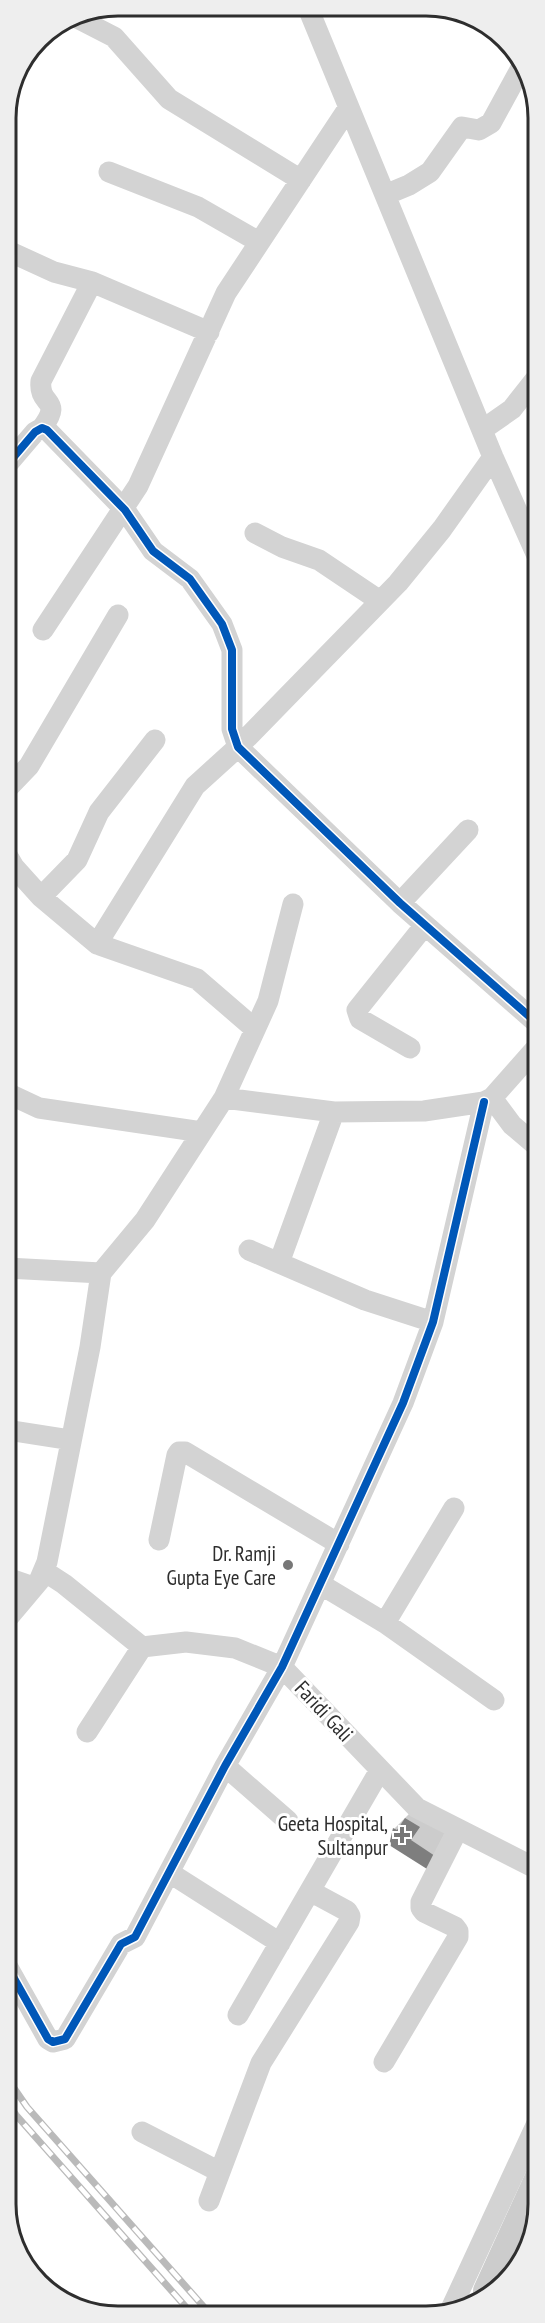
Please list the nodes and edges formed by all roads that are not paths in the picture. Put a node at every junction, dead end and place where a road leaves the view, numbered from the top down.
1 (311, 16) edge
2 (85, 22) edge
3 (518, 74) edge
4 (349, 107) junction
5 (109, 172) dead end
6 (301, 180) junction
7 (385, 195) junction
8 (259, 242) junction
9 (17, 255) edge
10 (92, 282) junction
11 (209, 332) junction
12 (528, 389) edge
13 (42, 428) junction
14 (482, 430) junction
15 (17, 453) edge
16 (493, 457) junction
17 (124, 510) junction
18 (255, 532) dead end
19 (528, 536) edge
20 (380, 601) junction
21 (118, 615) dead end
22 (43, 630) dead end
23 (155, 740) dead end
24 (238, 747) junction
25 (17, 779) edge
26 (468, 830) dead end
27 (17, 873) edge
28 (41, 897) junction
29 (400, 903) junction
30 (293, 904) dead end
31 (425, 926) junction
32 (96, 944) junction
33 (528, 1015) edge
34 (255, 1029) junction
35 (410, 1048) dead end
36 (528, 1057) edge
37 (17, 1097) edge
38 (224, 1098) junction
39 (488, 1100) junction
40 (334, 1112) junction
41 (202, 1132) junction
42 (528, 1139) edge
43 (249, 1250) dead end
44 (279, 1263) junction
45 (16, 1269) edge
46 (101, 1273) junction
47 (433, 1322) junction
48 (16, 1431) edge
49 (71, 1440) junction
50 (454, 1508) dead end
51 (159, 1540) dead end
52 (339, 1544) junction
53 (16, 1578) edge
54 (38, 1579) junction
55 (320, 1584) junction
56 (16, 1607) edge
57 (385, 1623) junction
58 (142, 1647) junction
59 (282, 1666) junction
60 (494, 1700) dead end
61 (87, 1732) dead end
62 (225, 1766) junction
63 (380, 1770) junction
64 (288, 1821) dead end
65 (458, 1829) junction
66 (528, 1864) edge
67 (170, 1873) junction
68 (310, 1891) junction
69 (280, 1943) junction
70 (16, 1982) edge
71 (238, 2015) dead end
72 (384, 2062) dead end
73 (142, 2132) dead end
74 (528, 2143) edge
75 (220, 2172) junction
76 (209, 2201) dead end
77 (528, 2201) edge
78 (490, 2283) edge
79 (454, 2302) edge

1 - 4 street
2 - 6 street
3 - 7 street
4 - 6 street
4 - 7 street
5 - 8 street
6 - 8 street
7 - 14 street
8 - 11 street
9 - 10 street
10 - 11 street
10 - 13 street
11 - 17 street
12 - 14 street
13 - 15 street
13 - 17 street
14 - 16 street
16 - 19 street
16 - 20 street
17 - 22 street
17 - 24 street
18 - 20 street
20 - 24 street
21 - 25 street
23 - 28 street
24 - 29 street
24 - 32 street
26 - 29 street
27 - 28 street
28 - 32 street
29 - 31 street
30 - 34 street
31 - 33 street
31 - 35 street
32 - 34 street
34 - 38 street
36 - 39 street
37 - 41 street
38 - 40 street
38 - 41 street
39 - 40 street
39 - 42 street
39 - 47 street
40 - 44 street
41 - 46 street
43 - 44 street
44 - 47 street
45 - 46 street
46 - 49 street
47 - 52 street
48 - 49 street
49 - 54 street
50 - 57 street
51 - 52 street
52 - 55 street
53 - 54 street
54 - 56 street
54 - 58 street
55 - 57 street
55 - 59 street
57 - 60 street
58 - 59 street, Faridi Gali
58 - 61 street
59 - 62 street
59 - 63 street, Faridi Gali
62 - 64 street
62 - 67 street
63 - 65 street, Faridi Gali
63 - 68 street
65 - 66 street, Faridi Gali
65 - 72 street
67 - 69 street
67 - 70 street
68 - 69 street
68 - 75 street
69 - 71 street
73 - 75 street
74 - 79 street
75 - 76 street
77 - 78 street

